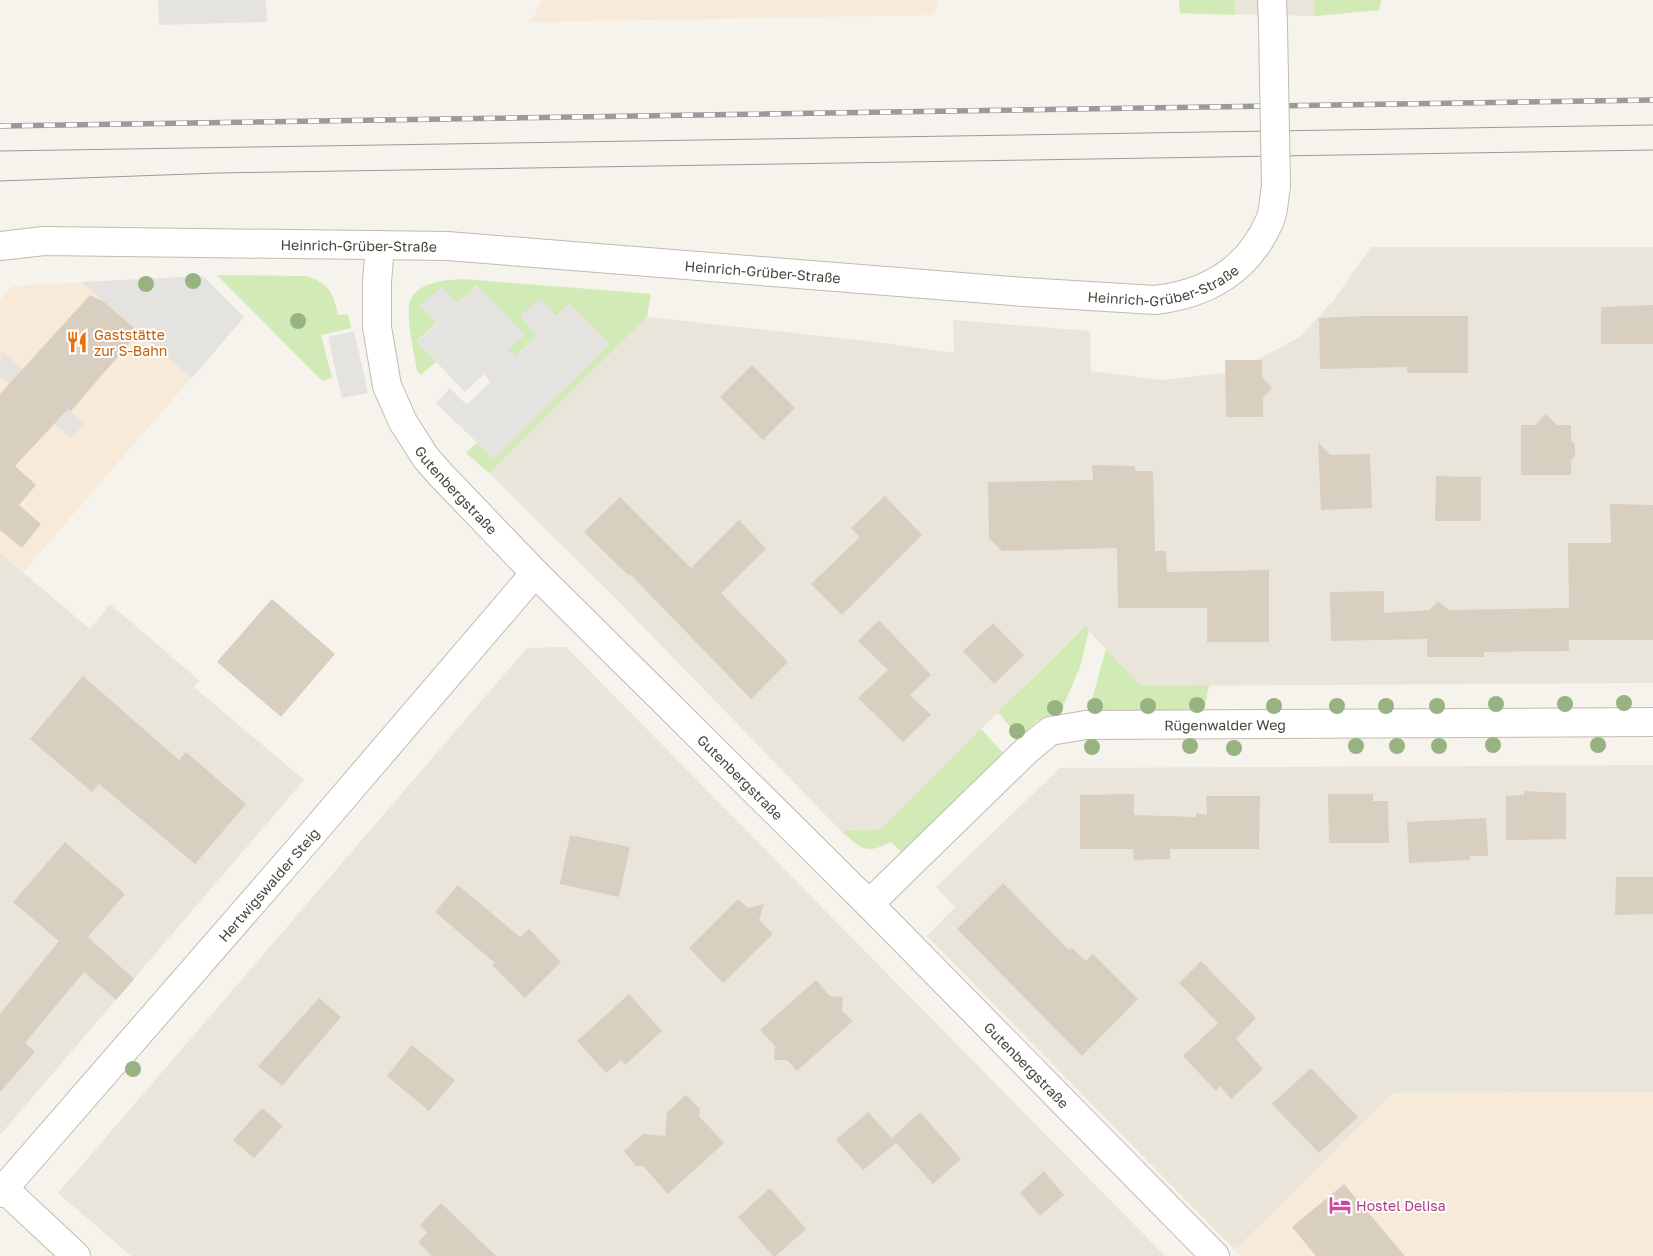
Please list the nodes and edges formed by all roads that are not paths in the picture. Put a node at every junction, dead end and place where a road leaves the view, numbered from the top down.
1 (1273, 13) edge
2 (380, 245) junction
3 (0, 246) edge
4 (535, 574) junction
5 (1653, 722) edge
6 (869, 904) junction
7 (1, 1189) edge
8 (76, 1256) edge
9 (1215, 1256) edge

1 - 2 street, Heinrich-Grüber-Straße, bridge
2 - 3 street, Heinrich-Grüber-Straße
2 - 4 street, Gutenbergstraße
4 - 6 street, Gutenbergstraße
4 - 7 street, Hertwigswalder Steig
5 - 6 street, Rügenwalder Weg
6 - 9 street, Gutenbergstraße
7 - 8 street

